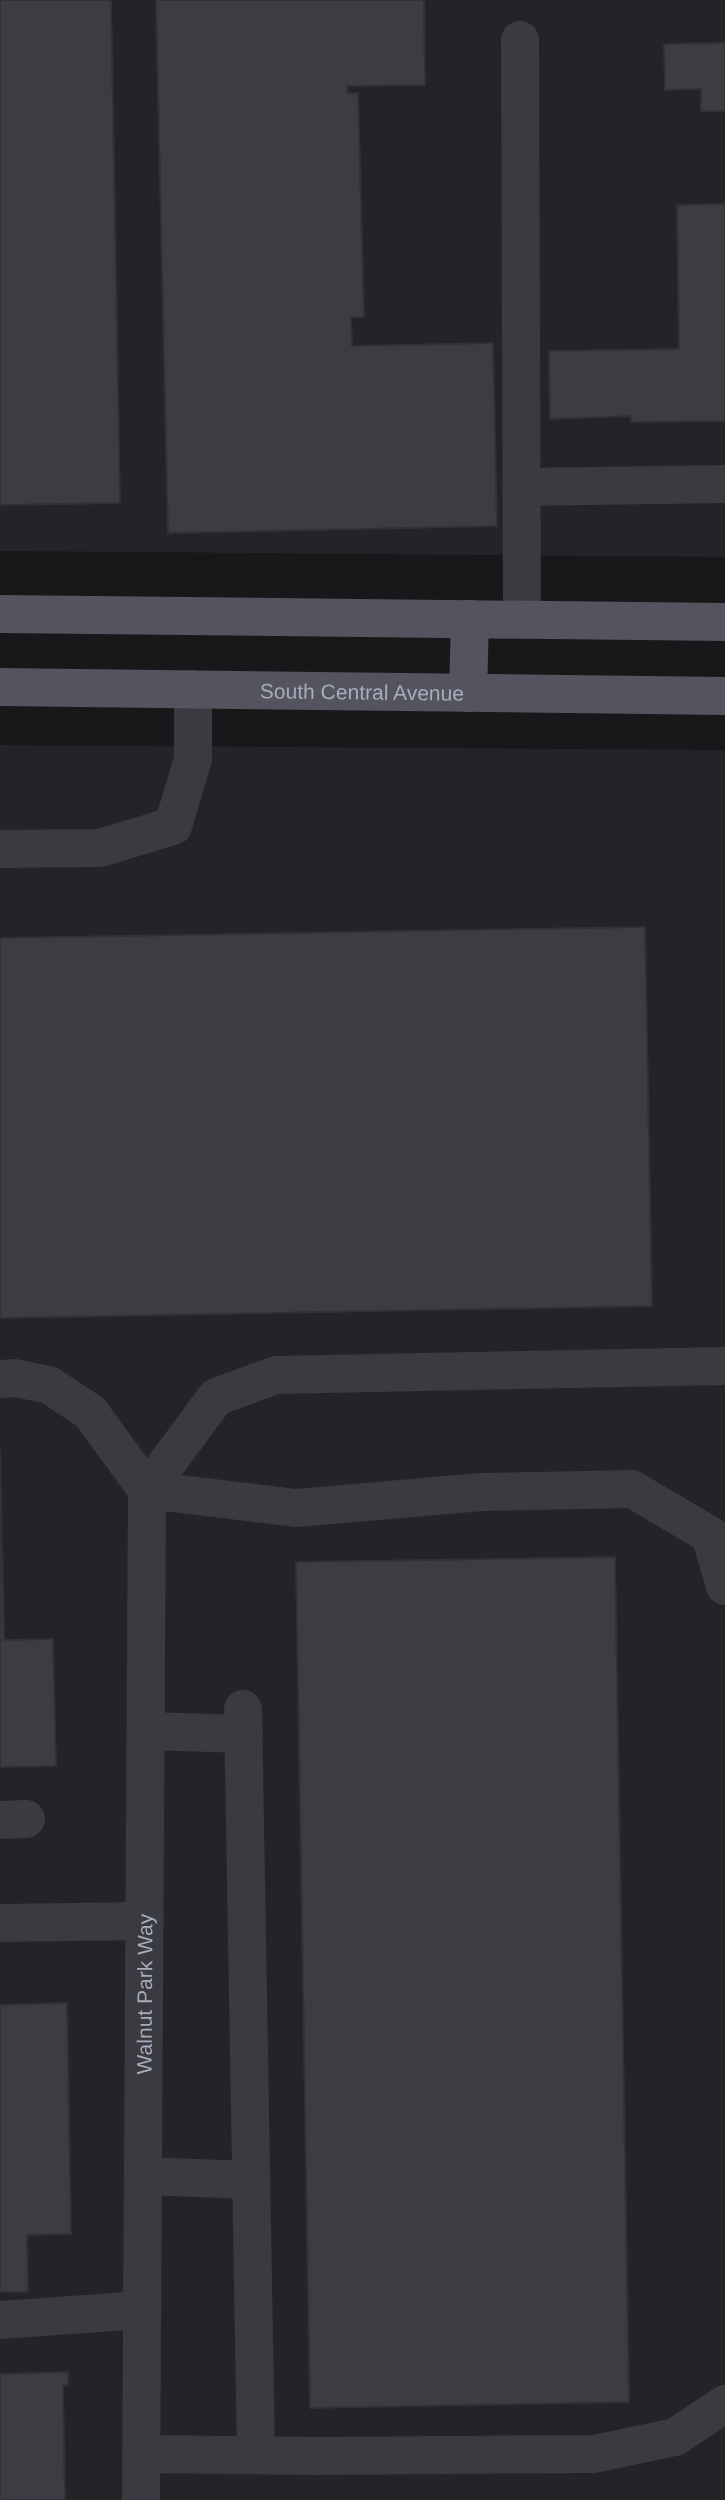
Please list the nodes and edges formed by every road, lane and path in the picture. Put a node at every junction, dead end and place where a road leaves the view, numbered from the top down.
1 (520, 40) dead end
2 (725, 484) edge
3 (522, 487) junction
4 (0, 614) edge
5 (470, 619) junction
6 (523, 620) junction
7 (725, 622) edge
8 (0, 687) edge
9 (193, 689) junction
10 (468, 693) junction
11 (725, 696) edge
12 (0, 849) edge
13 (725, 1366) edge
14 (0, 1379) edge
15 (147, 1490) junction
16 (725, 1586) edge
17 (146, 1731) junction
18 (145, 1921) junction
19 (0, 1923) edge
20 (143, 2176) junction
21 (251, 2180) junction
22 (142, 2310) junction
23 (0, 2320) edge
24 (725, 2404) edge
25 (142, 2454) junction
26 (256, 2455) junction
27 (142, 2500) edge

1 - 3 street
2 - 3 street
3 - 6 street
4 - 5 main road
5 - 6 main road
5 - 10 main road
6 - 7 main road
8 - 9 main road, South Central Avenue
9 - 10 main road, South Central Avenue
9 - 12 street
10 - 11 main road, South Central Avenue
13 - 15 street
14 - 15 street
15 - 16 street
15 - 17 street, Walnut Park Way
17 - 18 street, Walnut Park Way
17 - 21 street
18 - 19 street
18 - 20 street, Walnut Park Way
20 - 21 street
20 - 22 street, Walnut Park Way
21 - 26 street
22 - 23 street
22 - 25 street, Walnut Park Way
24 - 26 street
25 - 26 street
25 - 27 street, Walnut Park Way

